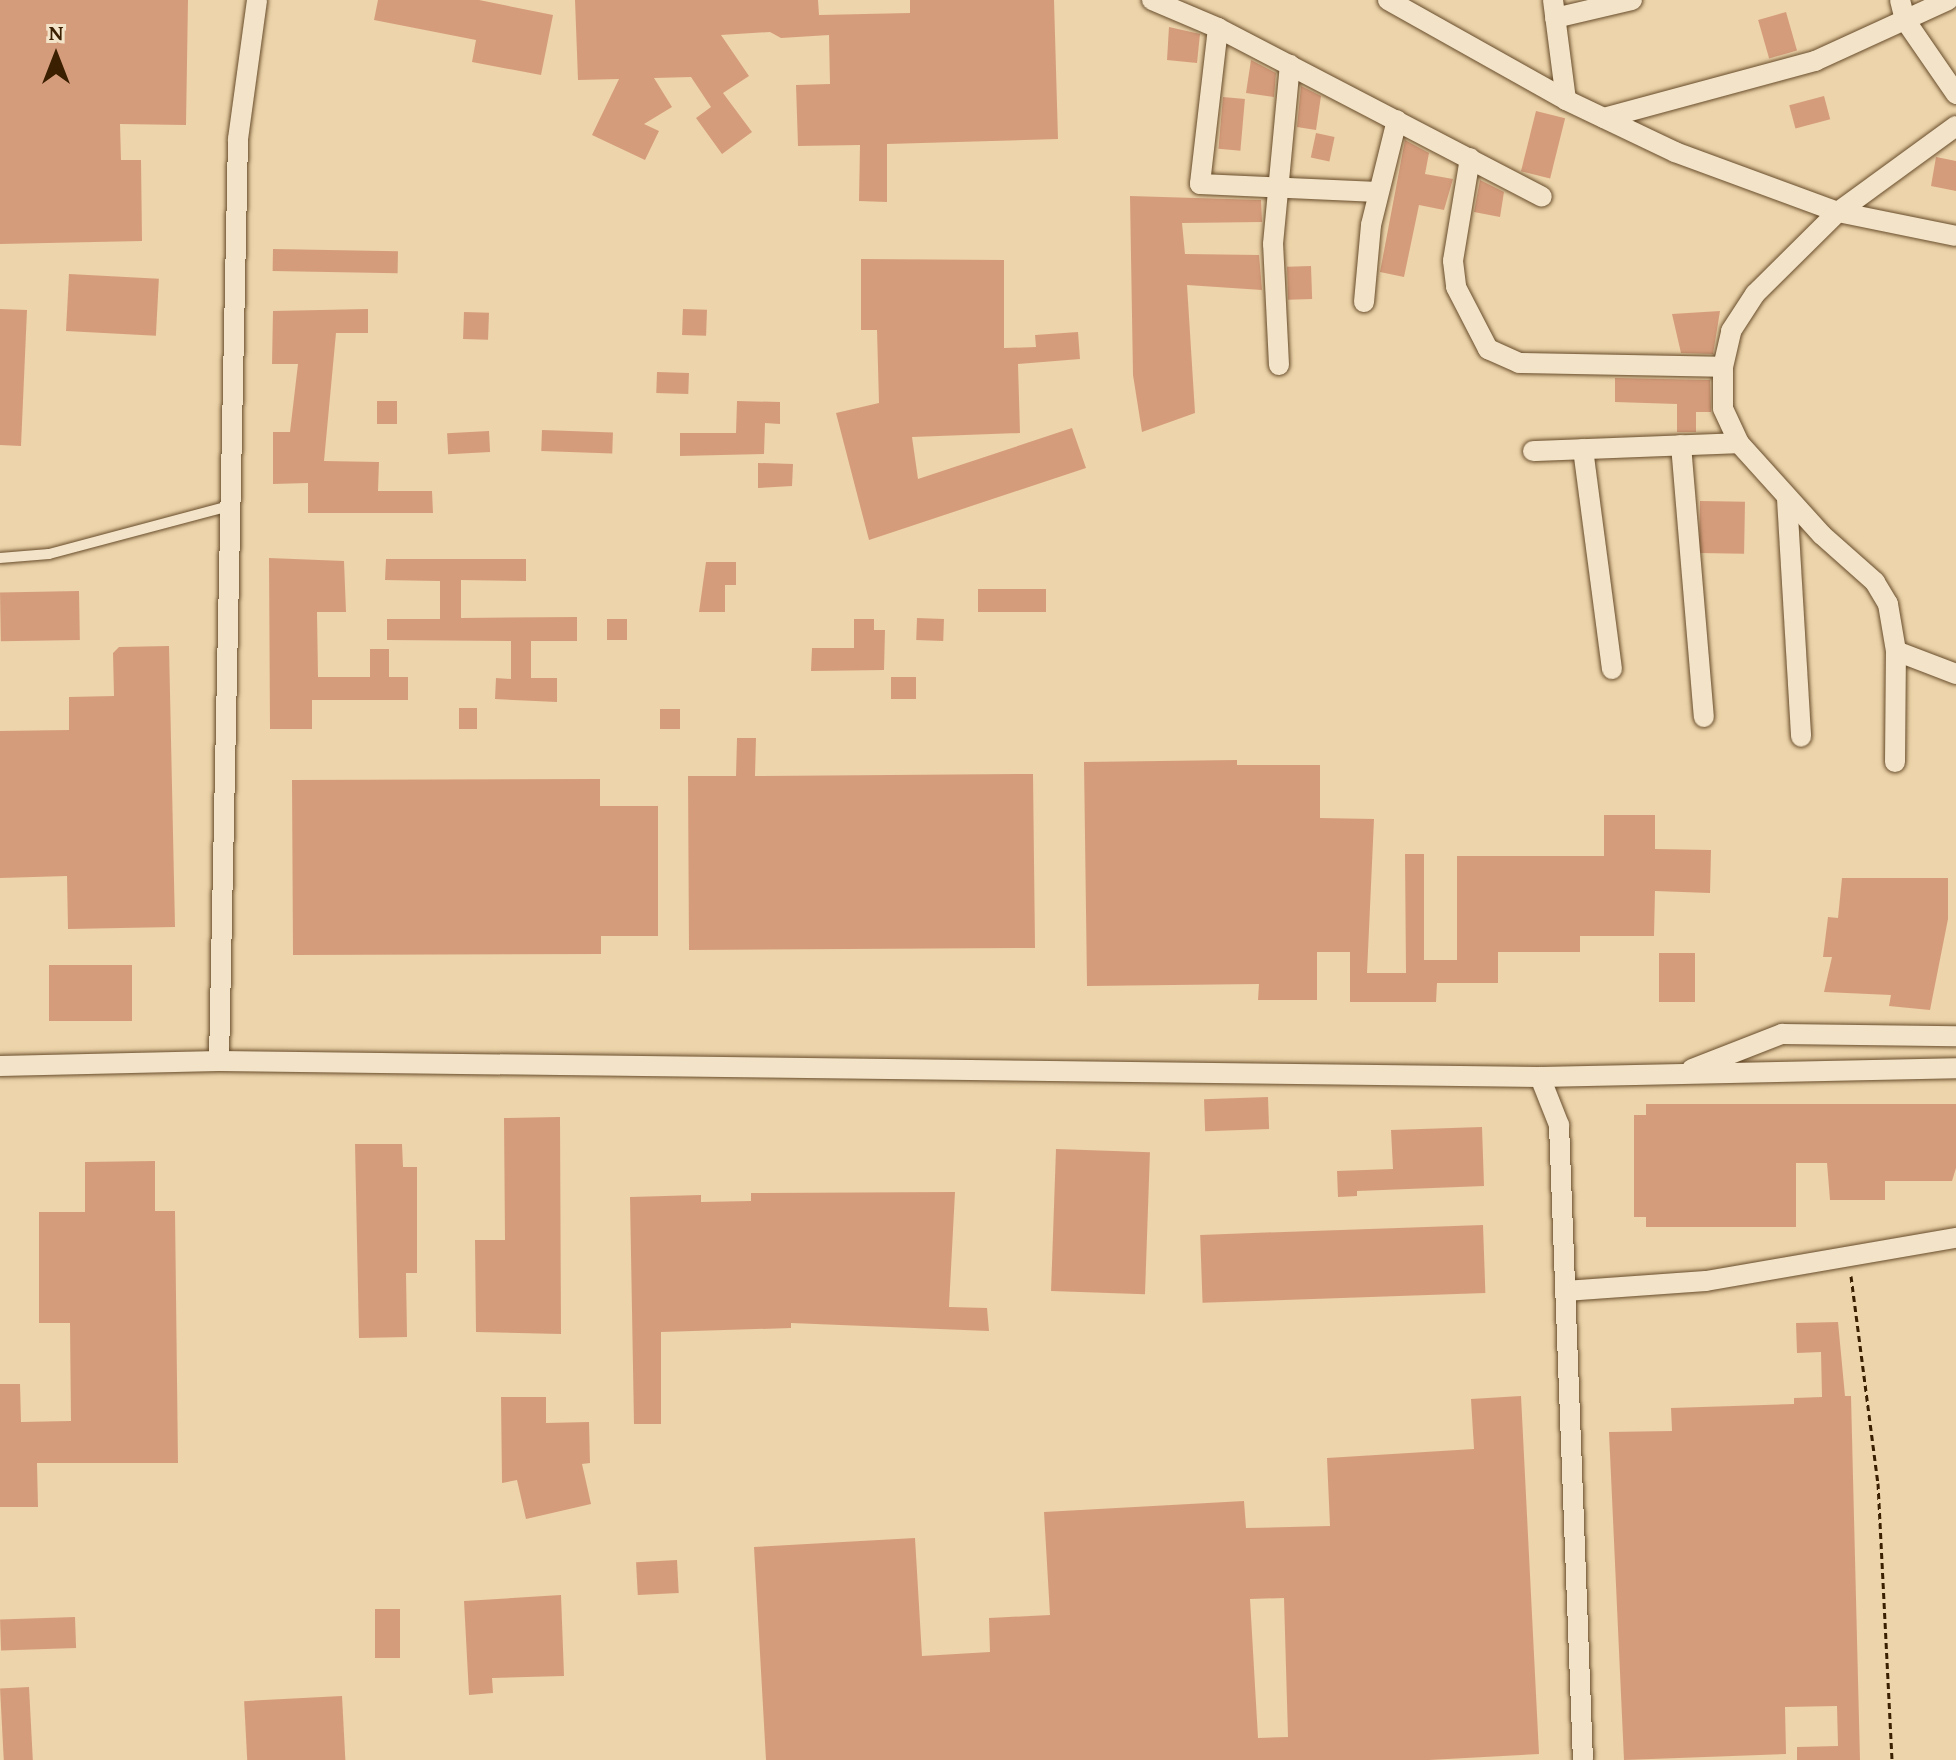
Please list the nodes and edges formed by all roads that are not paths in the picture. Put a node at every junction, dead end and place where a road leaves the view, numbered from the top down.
1 (257, 0) edge
2 (1152, 0) edge
3 (1388, 0) edge
4 (1632, 0) edge
5 (1948, 0) edge
6 (1554, 9) edge
7 (1902, 10) edge
8 (1218, 28) junction
9 (1290, 65) junction
10 (1956, 94) edge
11 (1566, 100) junction
12 (1604, 118) junction
13 (1397, 120) junction
14 (1956, 126) edge
15 (1470, 158) junction
16 (1277, 186) junction
17 (1378, 192) junction
18 (1542, 197) dead end
19 (1838, 212) junction
20 (1956, 236) edge
21 (1364, 302) dead end
22 (1279, 365) dead end
23 (1723, 367) junction
24 (1739, 443) junction
25 (1681, 445) junction
26 (1583, 449) junction
27 (1533, 451) dead end
28 (1787, 499) junction
29 (230, 506) junction
30 (0, 558) edge
31 (1896, 651) junction
32 (1612, 669) dead end
33 (1956, 674) edge
34 (1704, 717) dead end
35 (1801, 737) dead end
36 (1895, 762) dead end
37 (1956, 1036) edge
38 (219, 1061) junction
39 (0, 1066) edge
40 (1956, 1068) edge
41 (1685, 1072) junction
42 (1540, 1077) junction
43 (1956, 1238) edge
44 (1565, 1291) junction
45 (1583, 1760) edge

1 - 29 street
2 - 8 street
3 - 11 street
4 - 6 street
5 - 7 street
6 - 11 street
7 - 10 street
7 - 12 street
8 - 9 street
8 - 16 street
9 - 13 street
9 - 16 street
11 - 12 street
12 - 19 street
13 - 15 street
13 - 17 street
14 - 19 street
15 - 18 street
15 - 23 street
16 - 17 street
16 - 22 street
17 - 21 street
19 - 20 street
19 - 23 street
23 - 24 street
24 - 25 street
24 - 28 street
25 - 26 street
25 - 34 street
26 - 27 street
26 - 32 street
28 - 31 street
28 - 35 street
29 - 30 lane
29 - 38 street
31 - 33 street
31 - 36 street
37 - 41 street
38 - 39 street
38 - 42 street
40 - 41 street
41 - 42 street
42 - 44 street
43 - 44 street
44 - 45 street

